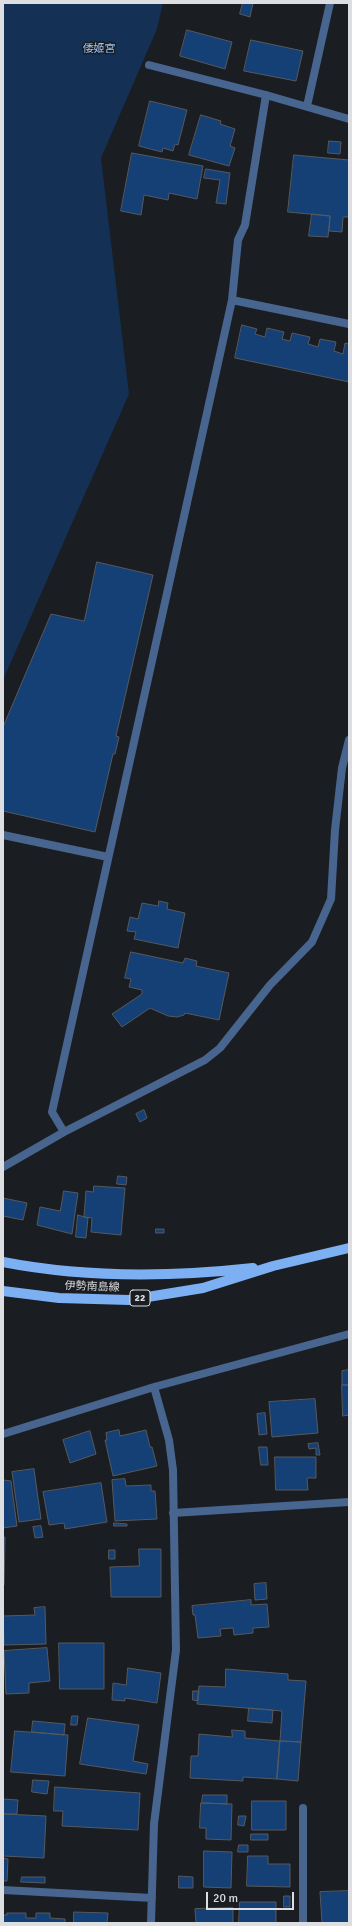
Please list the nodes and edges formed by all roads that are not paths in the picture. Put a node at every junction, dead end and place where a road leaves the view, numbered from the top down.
1 (330, 3) edge
2 (149, 65) dead end
3 (266, 95) junction
4 (307, 106) junction
5 (349, 119) edge
6 (232, 300) junction
7 (349, 324) edge
8 (349, 740) edge
9 (3, 835) edge
10 (108, 857) junction
11 (64, 1132) junction
12 (3, 1167) edge
13 (349, 1248) edge
14 (3, 1262) edge
15 (273, 1266) junction
16 (3, 1291) edge
17 (349, 1334) edge
18 (154, 1387) junction
19 (3, 1434) edge
20 (349, 1502) edge
21 (173, 1513) junction
22 (303, 1808) dead end
23 (3, 1890) edge
24 (152, 1898) junction
25 (151, 1923) edge
26 (303, 1923) edge

1 - 4 street
2 - 3 street
3 - 4 street
3 - 6 street
4 - 5 street
6 - 7 street
6 - 10 street
8 - 11 street
9 - 10 street
10 - 11 street
11 - 12 street
13 - 15 main road, 伊勢南島線 / 22
14 - 15 main road, 伊勢南島線 / 22
15 - 16 main road, 伊勢南島線 / 22
17 - 18 street
18 - 19 street
18 - 21 street
20 - 21 street
21 - 24 street
22 - 26 street
23 - 24 street
24 - 25 street

